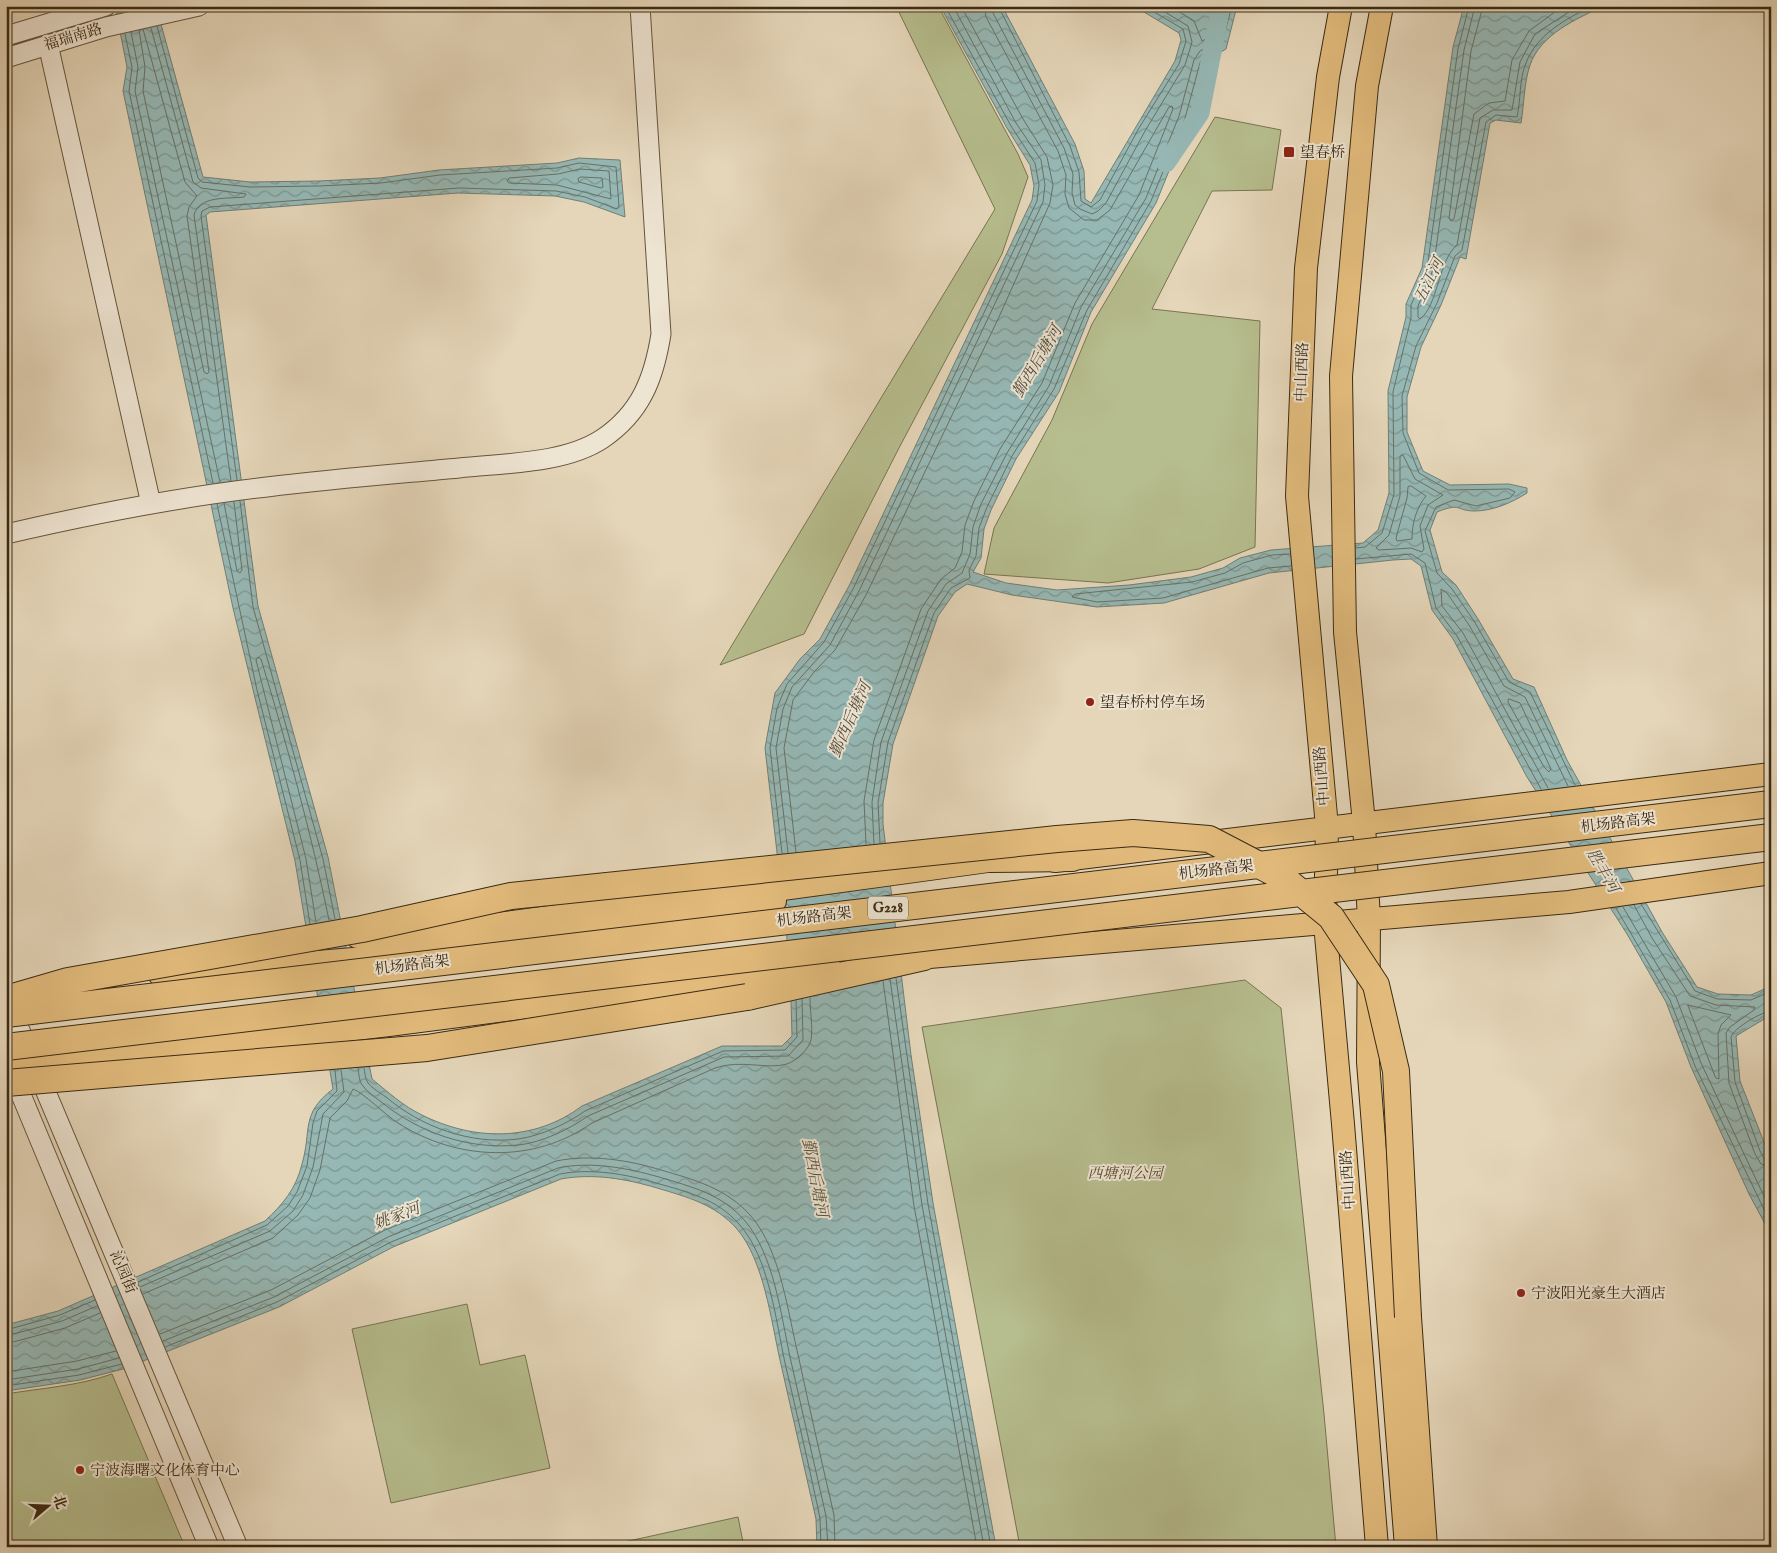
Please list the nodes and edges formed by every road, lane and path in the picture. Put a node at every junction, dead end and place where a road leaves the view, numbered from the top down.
1 (199, 6) edge
2 (640, 6) edge
3 (1340, 6) edge
4 (1382, 6) edge
5 (104, 7) edge
6 (6, 36) edge
7 (48, 44) junction
8 (6, 58) edge
9 (152, 504) junction
10 (6, 534) edge
11 (1771, 774) edge
12 (1771, 804) edge
13 (1364, 823) junction
14 (1326, 827) junction
15 (1771, 837) edge
16 (1072, 858) junction
17 (1771, 873) edge
18 (1369, 921) junction
19 (1325, 924) junction
20 (331, 934) junction
21 (929, 956) junction
22 (6, 988) edge
23 (6, 999) edge
24 (6, 1014) edge
25 (7, 1066) edge
26 (34, 1066) junction
27 (209, 1547) edge
28 (238, 1547) edge
29 (1377, 1547) edge
30 (1406, 1547) edge
31 (1424, 1547) edge

1 - 7 street, 福瑞南路
2 - 9 street
3 - 14 main road, 中山西路
4 - 13 main road, 中山西路
5 - 6 street, 福瑞南路
7 - 8 street, 福瑞南路
7 - 9 street
9 - 10 street
11 - 13 main road
12 - 24 highway, 机场路高架 / G228, bridge
13 - 14 main road
13 - 18 main road, 中山西路
14 - 16 main road
14 - 19 main road, 中山西路
15 - 25 highway, G228, bridge
16 - 20 highway, bridge
16 - 22 main road
17 - 18 main road
18 - 19 main road
18 - 30 main road, 中山西路
19 - 21 main road
19 - 29 main road, 中山西路
20 - 23 highway, bridge
20 - 31 highway, bridge
21 - 25 highway, bridge
21 - 26 main road
23 - 26 street, 沁园街
25 - 26 main road
25 - 27 street, 沁园街
26 - 28 street, 沁园街

